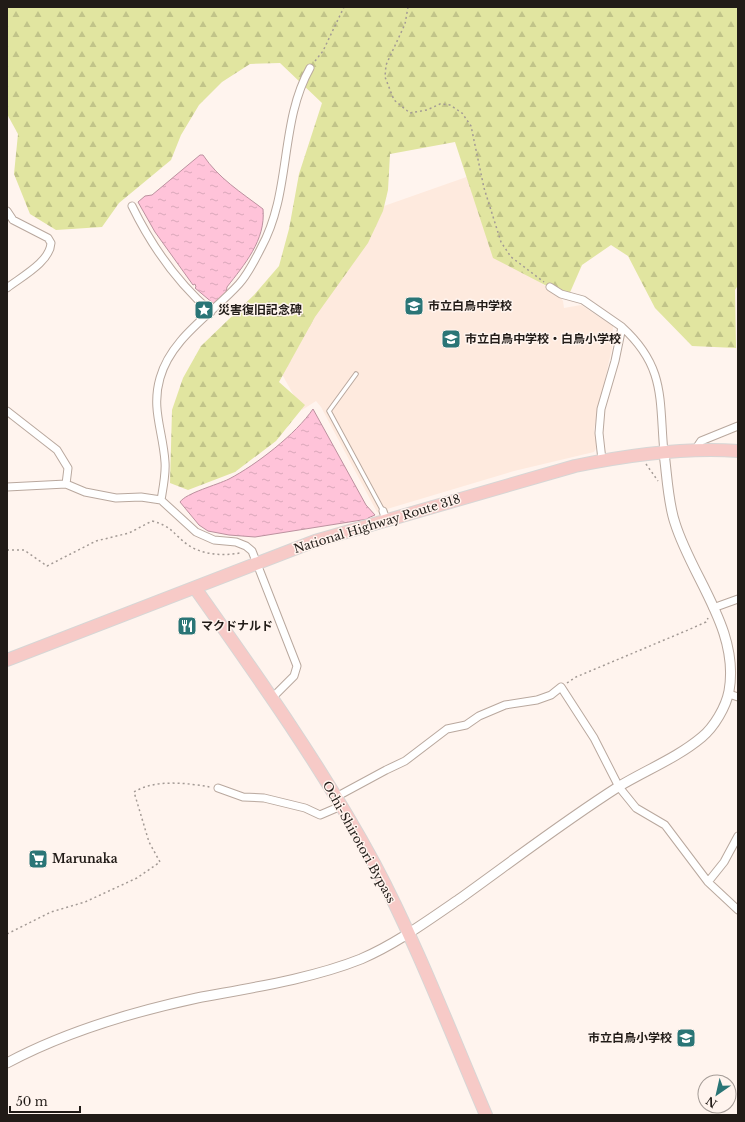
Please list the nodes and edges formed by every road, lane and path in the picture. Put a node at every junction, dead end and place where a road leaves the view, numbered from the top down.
1 (344, 7) edge
2 (408, 7) edge
3 (310, 68) joint
4 (132, 206) dead end
5 (7, 211) edge
6 (550, 287) joint
7 (7, 288) edge
8 (211, 312) junction
9 (622, 327) junction
10 (356, 374) dead end
11 (7, 411) edge
12 (738, 426) edge
13 (695, 450) junction
14 (738, 451) edge
15 (664, 453) junction
16 (642, 455) junction
17 (602, 460) junction
18 (659, 482) dead end
19 (66, 484) junction
20 (7, 487) edge
21 (160, 500) junction
22 (384, 516) junction
23 (7, 550) edge
24 (252, 551) junction
25 (255, 564) junction
26 (195, 588) junction
27 (738, 599) edge
28 (713, 608) junction
29 (709, 617) dead end
30 (7, 660) edge
31 (561, 687) junction
32 (729, 694) junction
33 (738, 697) edge
34 (272, 698) junction
35 (619, 787) junction
36 (218, 788) joint
37 (339, 802) junction
38 (738, 836) edge
39 (708, 882) junction
40 (738, 910) edge
41 (7, 934) edge
42 (409, 934) junction
43 (7, 1063) edge
44 (486, 1115) edge

1 - 3 path
2 - 6 path
3 - 8 street
4 - 8 street
5 - 7 street
6 - 9 street
8 - 21 street
9 - 15 street
9 - 17 street
10 - 22 lane
11 - 19 street
12 - 13 street
13 - 14 highway, National Highway Route 318
13 - 15 highway, National Highway Route 318
15 - 16 highway, National Highway Route 318
15 - 28 street
16 - 17 highway, National Highway Route 318
16 - 18 path
17 - 22 highway, National Highway Route 318
19 - 20 street
19 - 21 street
21 - 24 street
22 - 25 highway, National Highway Route 318
23 - 24 path
24 - 25 street
25 - 26 highway, National Highway Route 318
25 - 34 street
26 - 30 highway, National Highway Route 318
26 - 34 highway, Ochi-Shirotori Bypass
27 - 28 street
28 - 32 street
29 - 31 path
31 - 35 street
31 - 37 street
32 - 33 street
32 - 35 street
34 - 37 highway, Ochi-Shirotori Bypass
35 - 39 street
35 - 42 street
36 - 37 street
36 - 41 path
37 - 42 highway, Ochi-Shirotori Bypass
38 - 39 street
39 - 40 street
42 - 43 street
42 - 44 highway, Ochi-Shirotori Bypass

